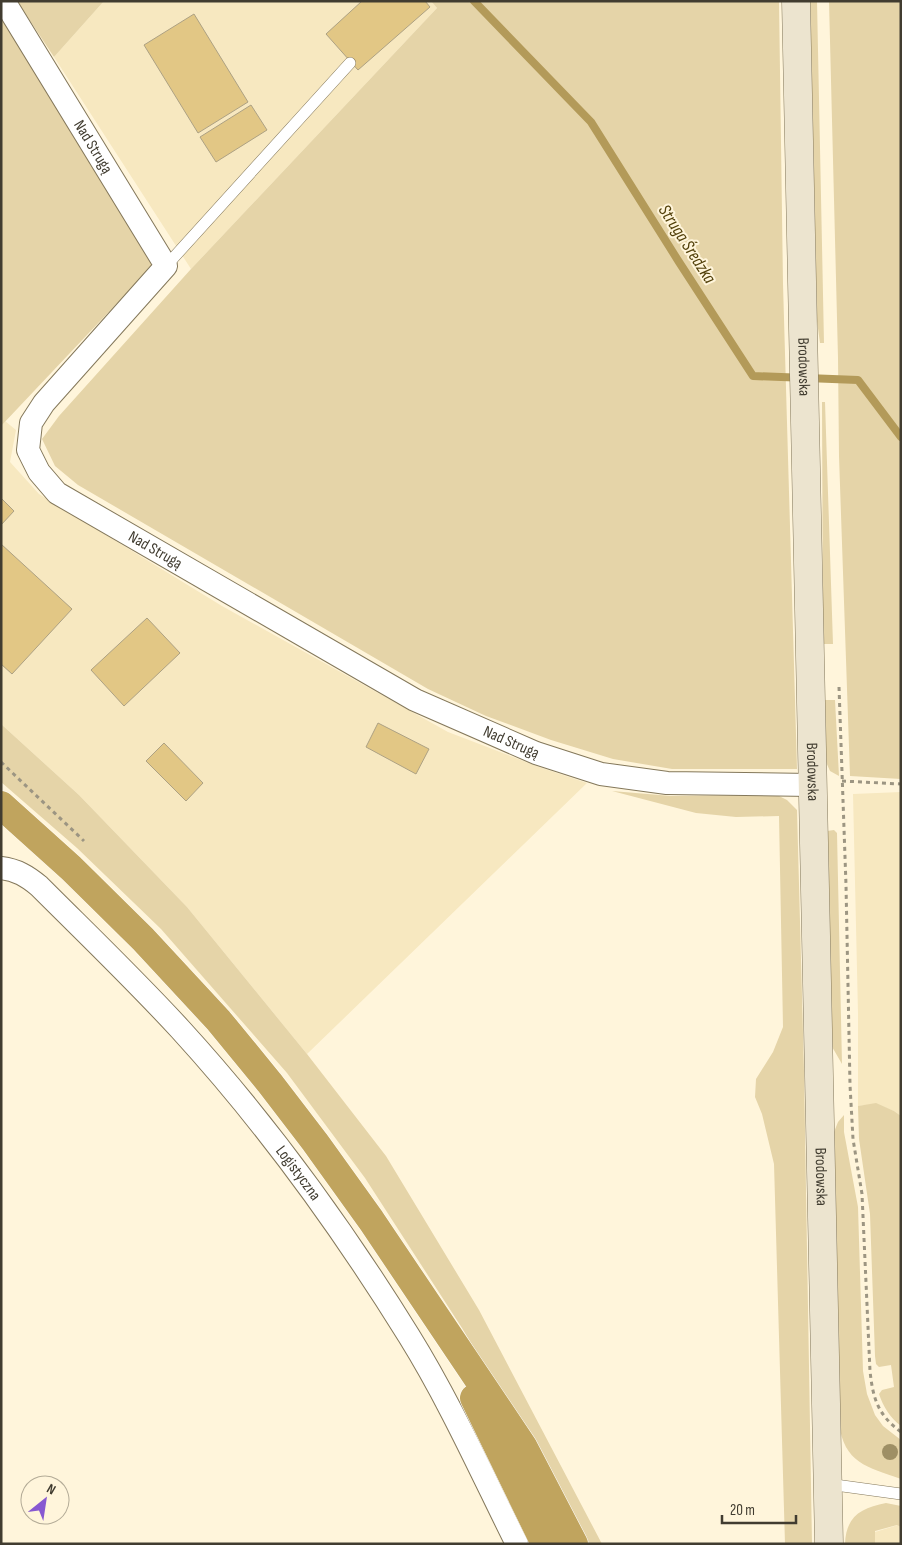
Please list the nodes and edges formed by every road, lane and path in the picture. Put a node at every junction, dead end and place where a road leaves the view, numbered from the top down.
1 (4, 1) edge
2 (796, 1) edge
3 (350, 63) dead end
4 (166, 266) junction
5 (842, 781) junction
6 (811, 782) junction
7 (901, 784) edge
8 (1, 805) edge
9 (1, 868) edge
10 (437, 1320) junction
11 (901, 1432) edge
12 (828, 1484) junction
13 (901, 1494) edge
14 (516, 1544) edge
15 (544, 1544) edge
16 (574, 1544) edge
17 (829, 1544) edge

1 - 4 street, Nad Strugą
2 - 6 street, Brodowska
3 - 4 lane
4 - 6 street, Nad Strugą
5 - 6 path
5 - 7 path
5 - 11 path
6 - 12 street, Brodowska
8 - 10 highway
9 - 14 street, Logistyczna
10 - 15 highway
10 - 16 highway
12 - 13 lane
12 - 17 street, Brodowska

